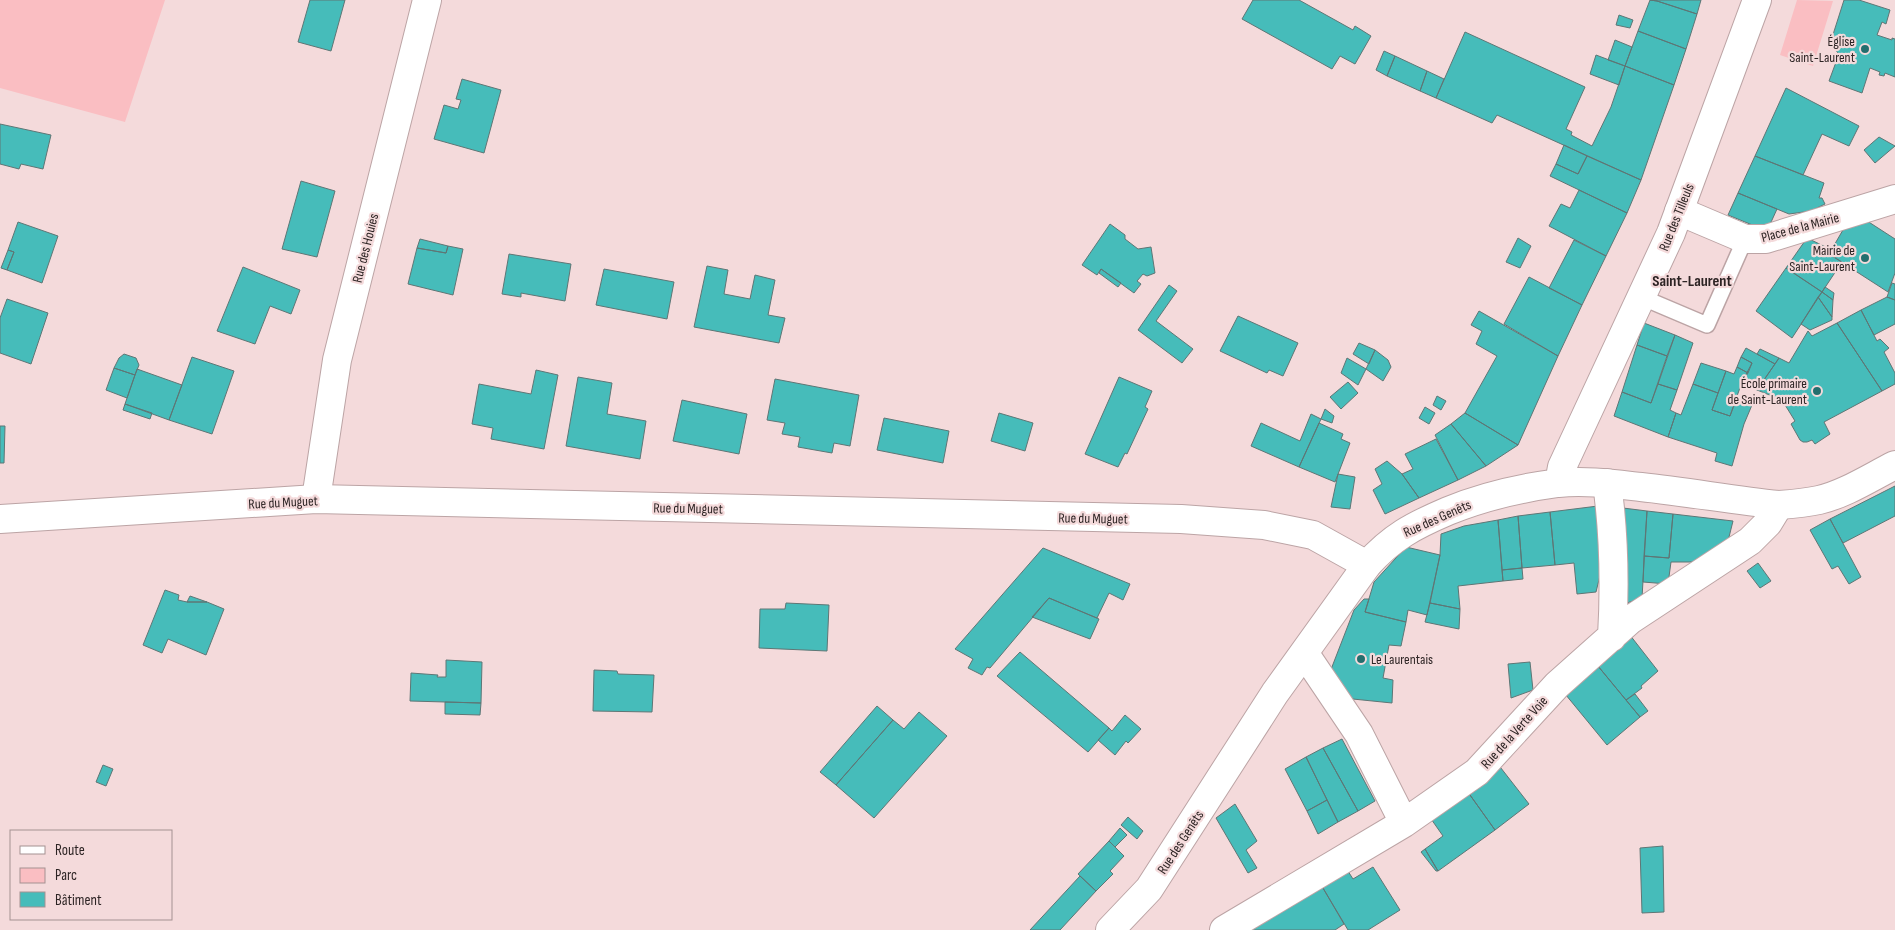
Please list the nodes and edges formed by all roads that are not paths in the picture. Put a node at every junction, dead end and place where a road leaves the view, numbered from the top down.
1 (427, 0) edge
2 (1757, 0) edge
3 (1895, 199) edge
4 (1679, 211) junction
5 (1745, 239) junction
6 (1641, 297) junction
7 (1895, 465) edge
8 (1559, 483) junction
9 (1607, 483) junction
10 (316, 499) junction
11 (1780, 505) junction
12 (0, 519) edge
13 (1367, 565) junction
14 (1612, 637) junction
15 (1304, 654) junction
16 (1404, 824) junction
17 (1110, 930) edge
18 (1224, 930) edge

1 - 10 street, Rue des Houies
2 - 4 street, Rue des Tilleuls
3 - 5 street, Place de la Mairie
4 - 5 street, Place de la Mairie
4 - 6 street, Rue des Tilleuls
5 - 6 lane
6 - 8 street, Rue des Tilleuls
7 - 11 street, Rue des Genêts
8 - 9 street, Rue des Genêts
8 - 13 street, Rue des Genêts
9 - 11 street, Rue des Genêts
9 - 14 street
10 - 12 street, Rue du Muguet
10 - 13 street, Rue du Muguet
11 - 14 street, Rue de la Verte Voie
13 - 15 street, Rue des Genêts
14 - 16 street, Rue de la Verte Voie
15 - 16 street
15 - 17 street, Rue des Genêts
16 - 18 street, Rue de la Verte Voie

